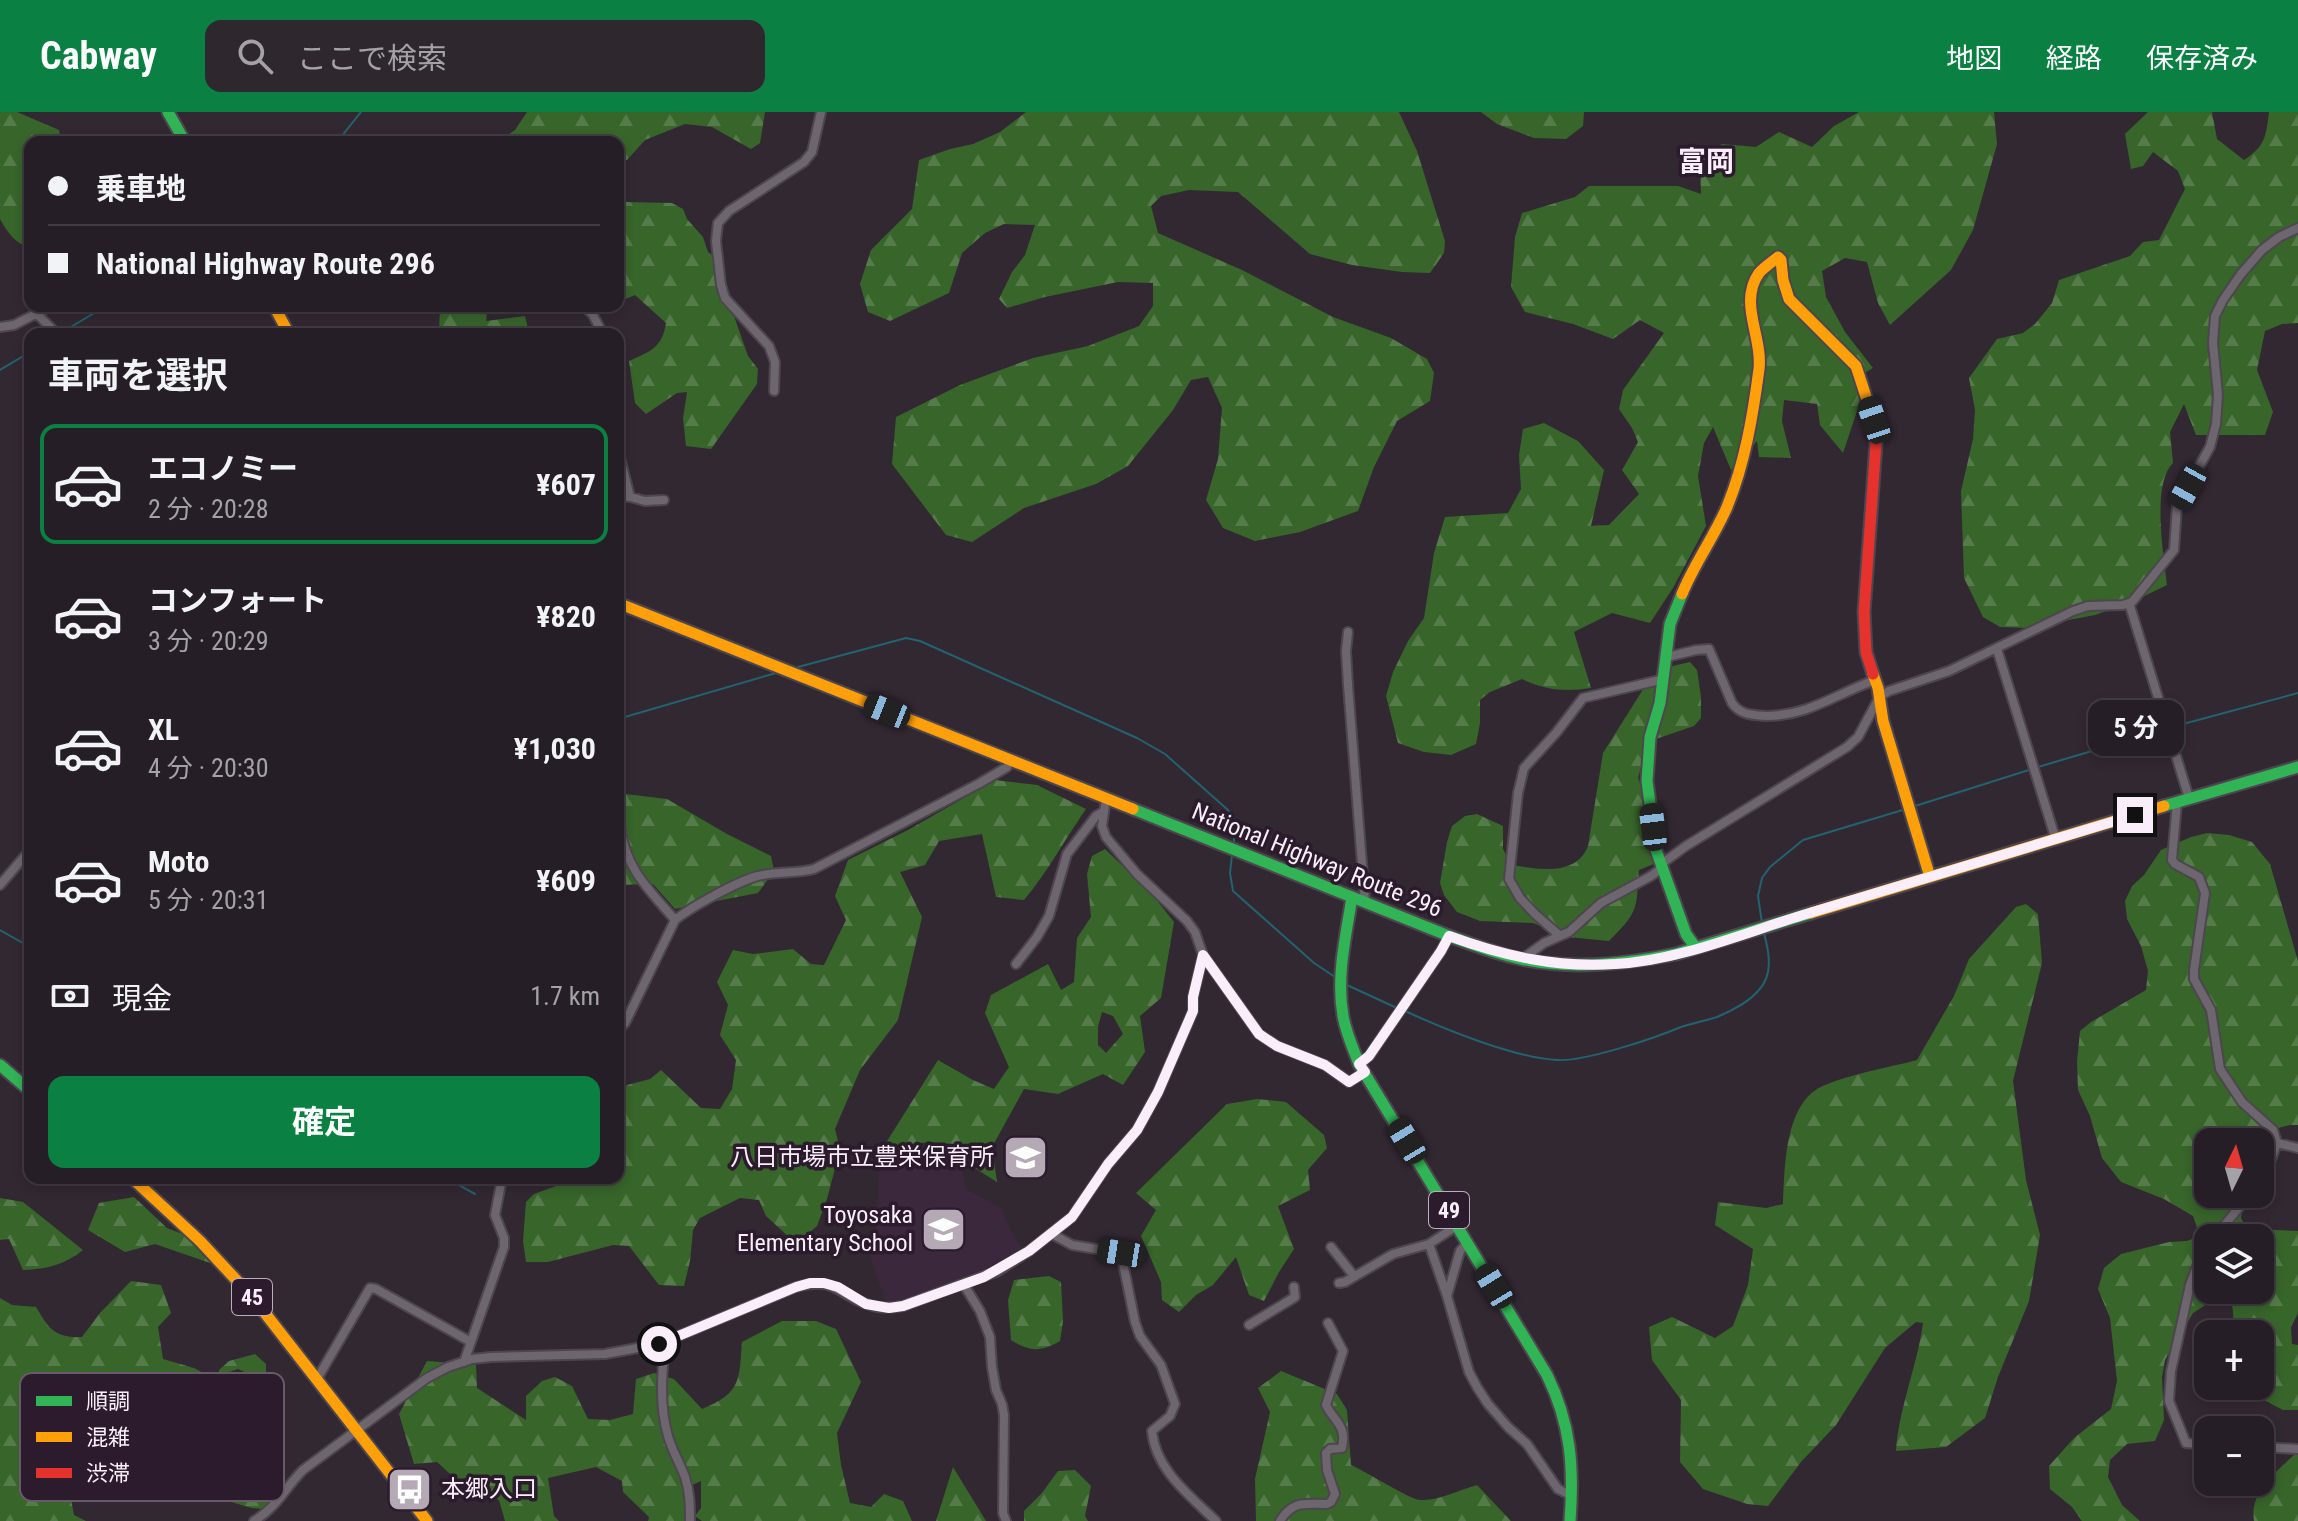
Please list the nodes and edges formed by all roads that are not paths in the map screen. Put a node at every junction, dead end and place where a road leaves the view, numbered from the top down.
1 (168, 112) edge
2 (821, 112) edge
3 (182, 136) edge
4 (2298, 228) edge
5 (40, 312) edge
6 (37, 314) junction
7 (0, 327) edge
8 (51, 328) edge
9 (774, 391) dead end
10 (624, 474) edge
11 (624, 496) edge
12 (630, 497) junction
13 (664, 500) dead end
14 (2129, 603) junction
15 (624, 605) edge
16 (1348, 632) dead end
17 (1997, 649) junction
18 (1667, 657) junction
19 (1664, 679) junction
20 (1875, 680) junction
21 (1880, 696) junction
22 (1010, 759) junction
23 (2298, 767) edge
24 (1106, 799) junction
25 (2183, 800) junction
26 (1103, 812) junction
27 (2056, 840) junction
28 (624, 847) edge
29 (24, 857) edge
30 (1662, 868) junction
31 (1930, 877) junction
32 (0, 885) edge
33 (1352, 897) junction
34 (1365, 903) junction
35 (675, 920) junction
36 (1559, 935) junction
37 (1449, 936) junction
38 (1696, 948) junction
39 (1203, 955) junction
40 (1522, 959) junction
41 (1016, 964) dead end
42 (624, 1024) edge
43 (0, 1065) edge
44 (1362, 1068) junction
45 (24, 1086) edge
46 (2277, 1143) junction
47 (2298, 1148) edge
48 (2274, 1151) edge
49 (139, 1184) edge
50 (501, 1184) edge
51 (2239, 1208) edge
52 (2225, 1224) edge
53 (1458, 1225) junction
54 (1052, 1234) junction
55 (1468, 1242) junction
56 (1429, 1244) junction
57 (1331, 1247) dead end
58 (2194, 1274) edge
59 (1354, 1276) junction
60 (1339, 1283) dead end
61 (964, 1285) junction
62 (1294, 1287) dead end
63 (1447, 1296) junction
64 (1328, 1323) dead end
65 (1249, 1325) dead end
66 (471, 1342) junction
67 (665, 1342) junction
68 (464, 1362) junction
69 (317, 1379) junction
70 (357, 1430) junction
71 (2194, 1444) edge
72 (2274, 1448) edge
73 (2298, 1449) edge
74 (284, 1492) edge
75 (1572, 1496) junction
76 (278, 1501) edge
77 (254, 1521) edge
78 (427, 1521) edge
79 (690, 1521) edge
80 (1006, 1521) edge
81 (1216, 1521) edge
82 (1280, 1521) edge
83 (1570, 1521) edge

1 - 3 main road
2 - 9 street
4 - 14 street
5 - 6 street
6 - 7 street
6 - 8 street
10 - 12 street
11 - 12 street
12 - 13 street
14 - 17 street
14 - 25 street
15 - 22 main road, National Highway Route 296
16 - 34 street
17 - 21 street
17 - 27 street
18 - 19 main road
18 - 20 street
18 - 20 main road
19 - 30 main road
19 - 36 street
20 - 21 main road
21 - 30 street
21 - 31 main road
22 - 24 main road, National Highway Route 296
22 - 35 street
23 - 25 main road, National Highway Route 296
24 - 26 street
24 - 33 main road, National Highway Route 296
25 - 27 main road, National Highway Route 296
25 - 46 street
26 - 39 street
26 - 41 street
27 - 31 main road, National Highway Route 296
28 - 35 street
29 - 32 street
30 - 36 street
30 - 38 main road
31 - 38 main road, National Highway Route 296
33 - 34 main road, National Highway Route 296
33 - 44 main road, 49
34 - 37 main road, National Highway Route 296
35 - 42 street
36 - 40 street
37 - 40 main road, National Highway Route 296
37 - 44 street
38 - 40 main road, National Highway Route 296
39 - 44 street
39 - 54 street
43 - 45 main road
44 - 53 main road, 49
46 - 47 street
46 - 48 street
49 - 69 main road, 45
50 - 66 street
51 - 52 street
53 - 55 main road, 49
53 - 56 street
54 - 61 street
54 - 81 street
55 - 63 street
55 - 75 main road, 49
56 - 59 street
56 - 63 street
57 - 59 street
58 - 71 street
59 - 60 street
61 - 67 street
61 - 80 street
62 - 65 street
63 - 75 street
64 - 82 street
66 - 68 street
66 - 69 street
67 - 68 street
67 - 79 street
68 - 70 street
69 - 70 main road, 45
70 - 74 street
70 - 78 main road, 45
72 - 73 street
75 - 83 main road, 49
76 - 77 street

